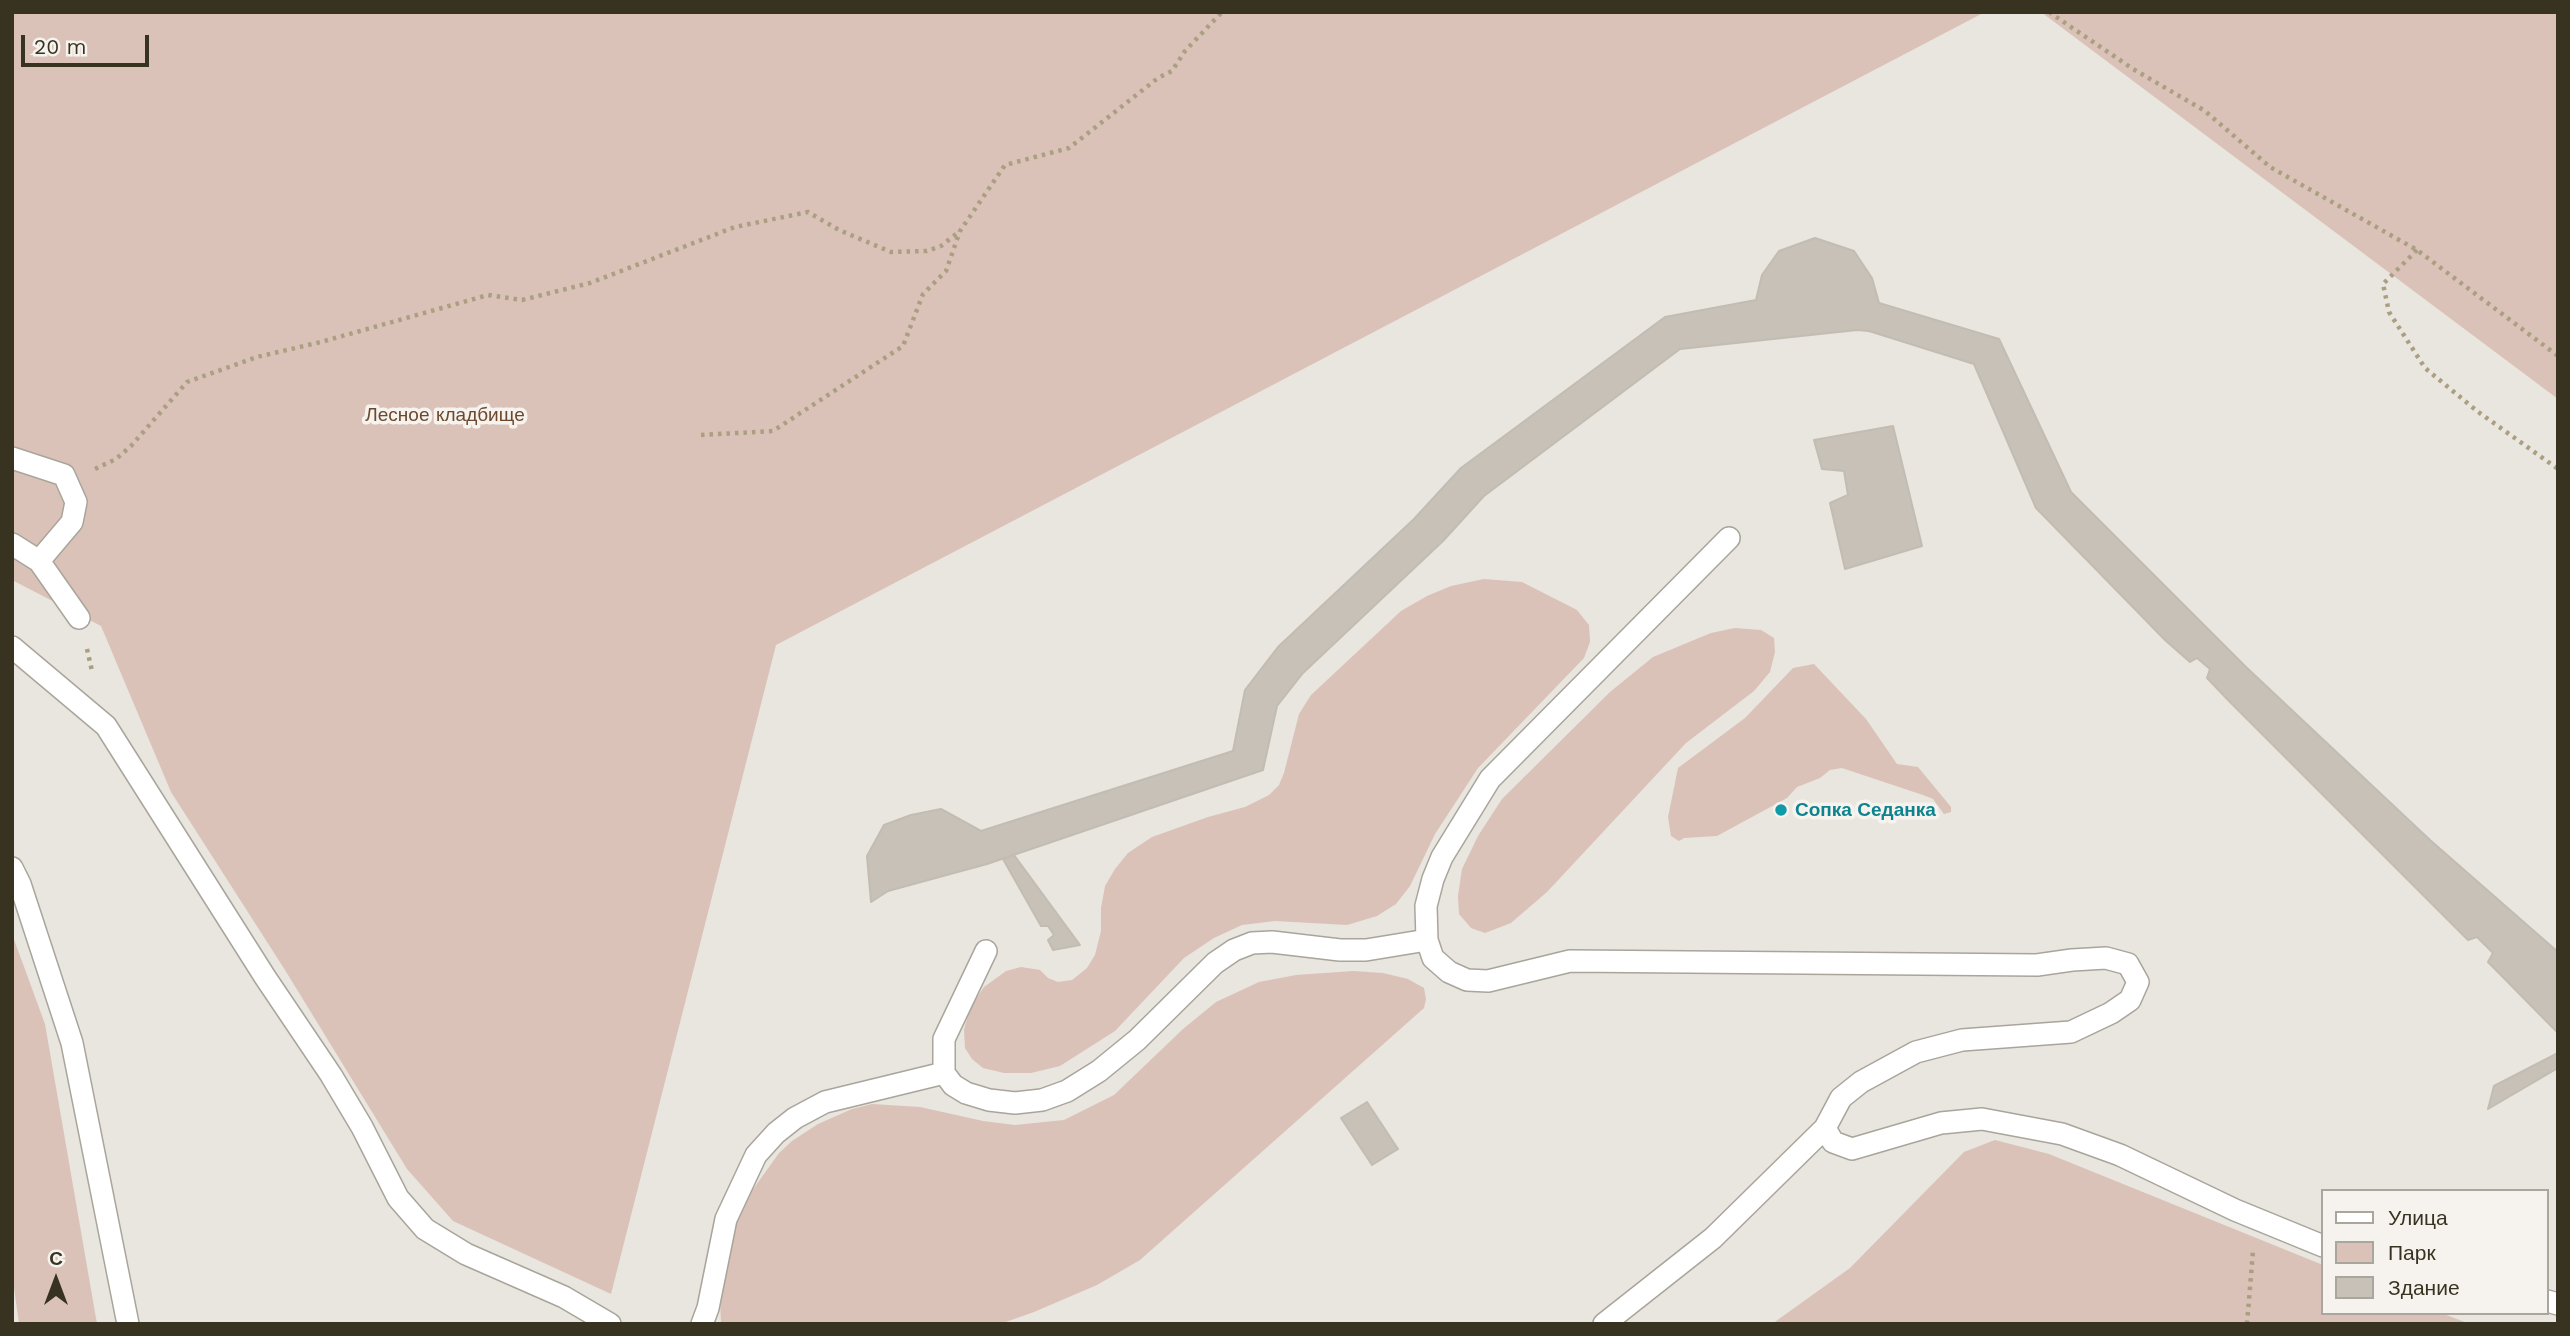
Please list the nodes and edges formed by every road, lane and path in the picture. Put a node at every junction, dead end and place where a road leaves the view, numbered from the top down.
1 (1222, 12) edge
2 (2049, 12) edge
3 (960, 231) junction
4 (2417, 250) junction
5 (2558, 356) edge
6 (701, 435) dead end
7 (12, 458) edge
8 (2558, 469) edge
9 (64, 475) junction
10 (1728, 538) dead end
11 (12, 544) edge
12 (39, 561) junction
13 (79, 618) dead end
14 (12, 647) edge
15 (12, 868) edge
16 (1427, 940) junction
17 (986, 951) dead end
18 (944, 1073) junction
19 (1825, 1128) junction
20 (2256, 1219) junction
21 (2322, 1246) edge
22 (128, 1324) edge
23 (610, 1324) edge
24 (702, 1324) edge
25 (1604, 1324) edge
26 (2247, 1324) edge

1 - 3 path
2 - 4 path
3 - 6 path
3 - 9 path
4 - 5 path
4 - 8 path
7 - 9 street
9 - 12 street
10 - 16 street
11 - 12 street
12 - 13 street
14 - 23 street
15 - 22 street
16 - 18 street
16 - 19 street
17 - 18 street
18 - 24 street
19 - 20 street
19 - 25 street
20 - 21 street
20 - 26 path

